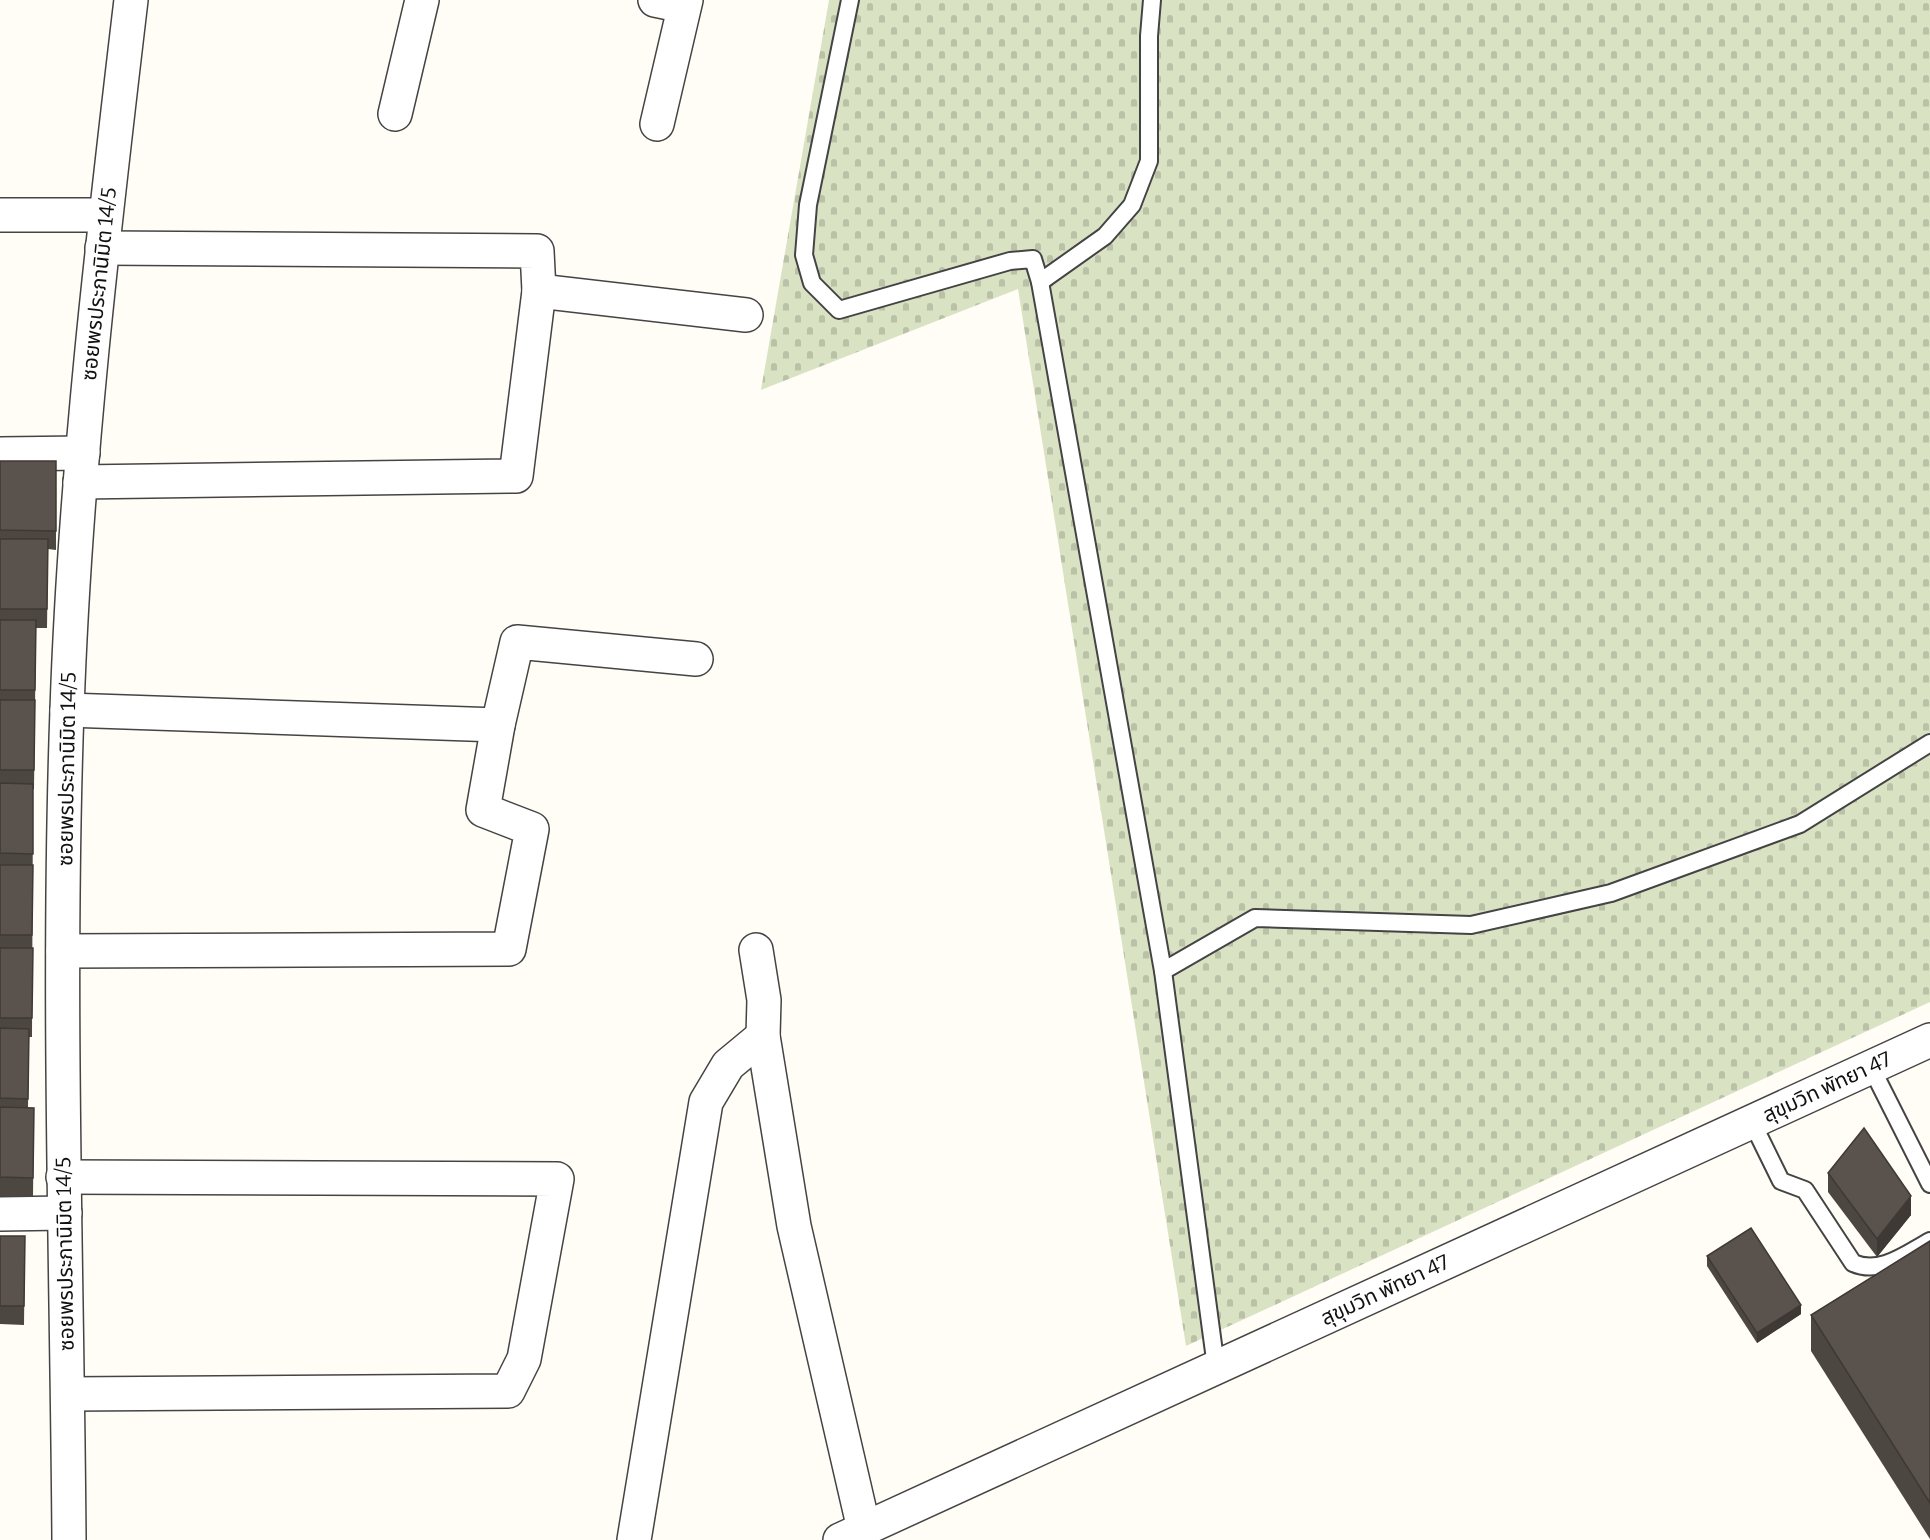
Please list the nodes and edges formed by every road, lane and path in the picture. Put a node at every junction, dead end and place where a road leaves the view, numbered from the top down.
1 (131, 0) edge
2 (422, 0) edge
3 (850, 0) edge
4 (1152, 0) edge
5 (675, 2) edge
6 (395, 114) dead end
7 (657, 124) dead end
8 (105, 214) junction
9 (0, 215) edge
10 (102, 249) junction
11 (1040, 282) junction
12 (539, 291) junction
13 (746, 315) dead end
14 (0, 454) edge
15 (82, 467) junction
16 (696, 659) dead end
17 (67, 710) junction
18 (498, 725) junction
19 (1930, 743) edge
20 (756, 950) dead end
21 (63, 951) junction
22 (1163, 971) junction
23 (764, 1036) junction
24 (1930, 1040) edge
25 (1870, 1065) junction
26 (1752, 1122) junction
27 (63, 1177) junction
28 (1930, 1184) edge
29 (0, 1214) edge
30 (65, 1214) junction
31 (1930, 1241) edge
32 (1216, 1367) junction
33 (68, 1394) junction
34 (852, 1535) edge
35 (69, 1540) edge
36 (634, 1540) edge

1 - 8 street, ซอยพรประภานิมิต 14/5
2 - 6 street
3 - 11 lane
4 - 11 lane
5 - 7 street
8 - 9 street
8 - 10 street, ซอยพรประภานิมิต 14/5
10 - 12 street
10 - 15 street, ซอยพรประภานิมิต 14/5
11 - 22 lane
12 - 13 street
12 - 15 street
14 - 15 street
15 - 17 street, ซอยพรประภานิมิต 14/5
16 - 18 street
17 - 18 street
17 - 21 street, ซอยพรประภานิมิต 14/5
18 - 21 street
19 - 22 lane
20 - 23 street
21 - 27 street, ซอยพรประภานิมิต 14/5
22 - 32 lane
23 - 34 street
23 - 36 street
24 - 25 street, สุขุมวิท พัทยา 47
25 - 26 street, สุขุมวิท พัทยา 47
25 - 28 lane
26 - 31 lane
26 - 32 street, สุขุมวิท พัทยา 47
27 - 30 street, ซอยพรประภานิมิต 14/5
27 - 33 street
29 - 30 street
30 - 33 street, ซอยพรประภานิมิต 14/5
32 - 34 street, สุขุมวิท พัทยา 47
33 - 35 street, ซอยพรประภานิมิต 14/5

